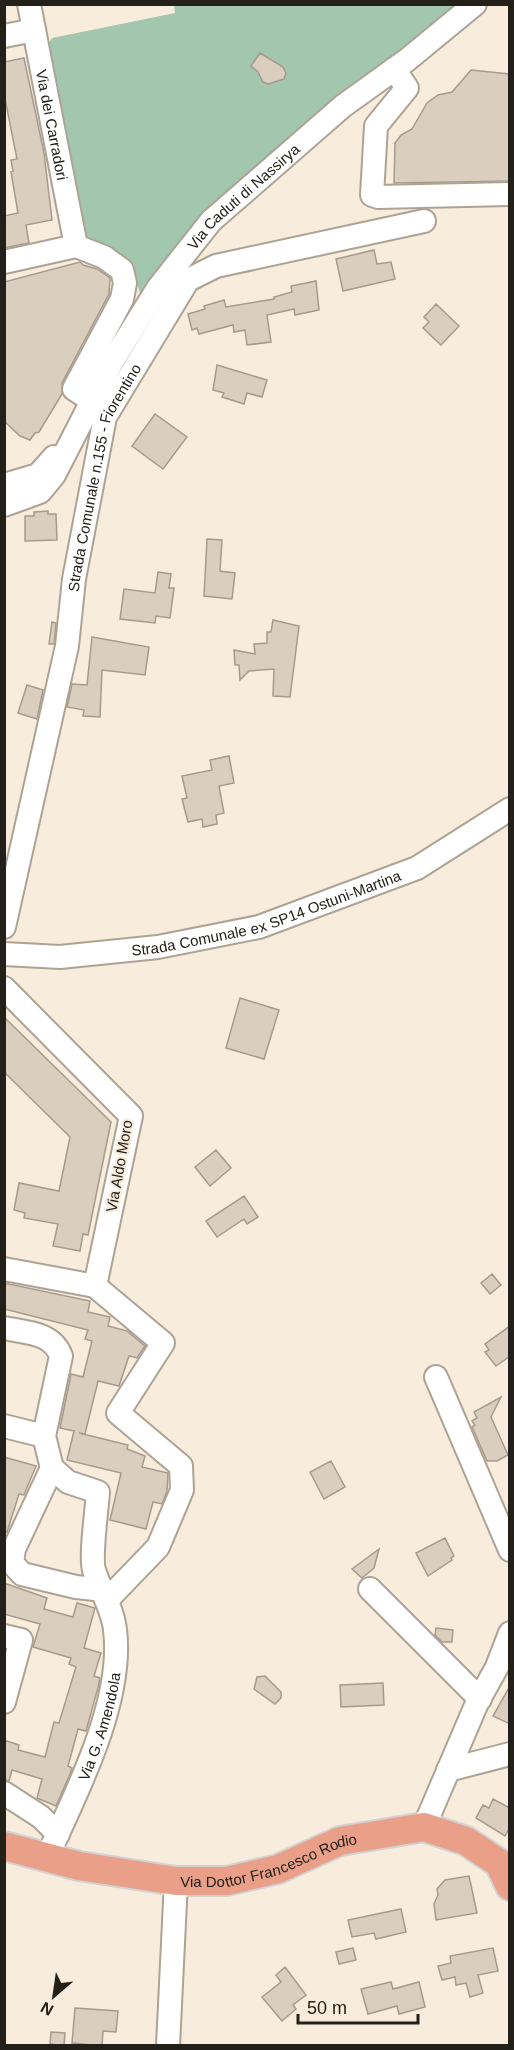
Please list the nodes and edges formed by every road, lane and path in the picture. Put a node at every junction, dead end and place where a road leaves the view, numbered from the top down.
1 (29, 4) edge
2 (475, 4) edge
3 (34, 30) junction
4 (4, 36) edge
5 (394, 69) junction
6 (510, 194) edge
7 (424, 221) dead end
8 (76, 246) junction
9 (4, 262) edge
10 (91, 400) junction
11 (70, 441) junction
12 (4, 485) edge
13 (4, 505) edge
14 (510, 809) edge
15 (4, 927) edge
16 (4, 954) edge
17 (4, 988) edge
18 (4, 1269) edge
19 (95, 1286) junction
20 (4, 1328) edge
21 (436, 1377) dead end
22 (4, 1426) edge
23 (44, 1436) junction
24 (52, 1467) junction
25 (510, 1550) edge
26 (370, 1589) dead end
27 (105, 1595) junction
28 (510, 1633) edge
29 (4, 1636) edge
30 (480, 1699) junction
31 (4, 1702) edge
32 (510, 1754) edge
33 (448, 1770) junction
34 (4, 1792) edge
35 (424, 1827) junction
36 (4, 1846) edge
37 (52, 1846) junction
38 (506, 1872) edge
39 (176, 1881) junction
40 (168, 2046) edge

1 - 3 street, Via dei Carradori
2 - 5 street, Via Caduti di Nassirya
3 - 4 street
3 - 8 street, Via dei Carradori
5 - 6 street
5 - 10 street, Via Caduti di Nassirya
7 - 15 street, Strada Comunale n.155 - Fiorentino
8 - 9 street
8 - 10 street
10 - 11 street, Via Caduti di Nassirya
11 - 12 street, Via Caduti di Nassirya
11 - 13 street, Via Caduti di Nassirya
14 - 16 street, Strada Comunale ex SP14 Ostuni-Martina
17 - 19 street, Via Aldo Moro
18 - 19 street
19 - 27 street
20 - 23 street
21 - 25 street
22 - 23 street
23 - 24 street
24 - 27 street, Via G. Amendola
24 - 27 street
26 - 30 street
27 - 37 street, Via G. Amendola
28 - 30 street
29 - 31 street
30 - 33 street
32 - 33 street
33 - 35 street
34 - 37 street
35 - 38 main road, Via Dottor Francesco Rodio
35 - 39 main road, Via Dottor Francesco Rodio
36 - 37 main road, Via Dottor Francesco Rodio
37 - 39 main road, Via Dottor Francesco Rodio
39 - 40 street

